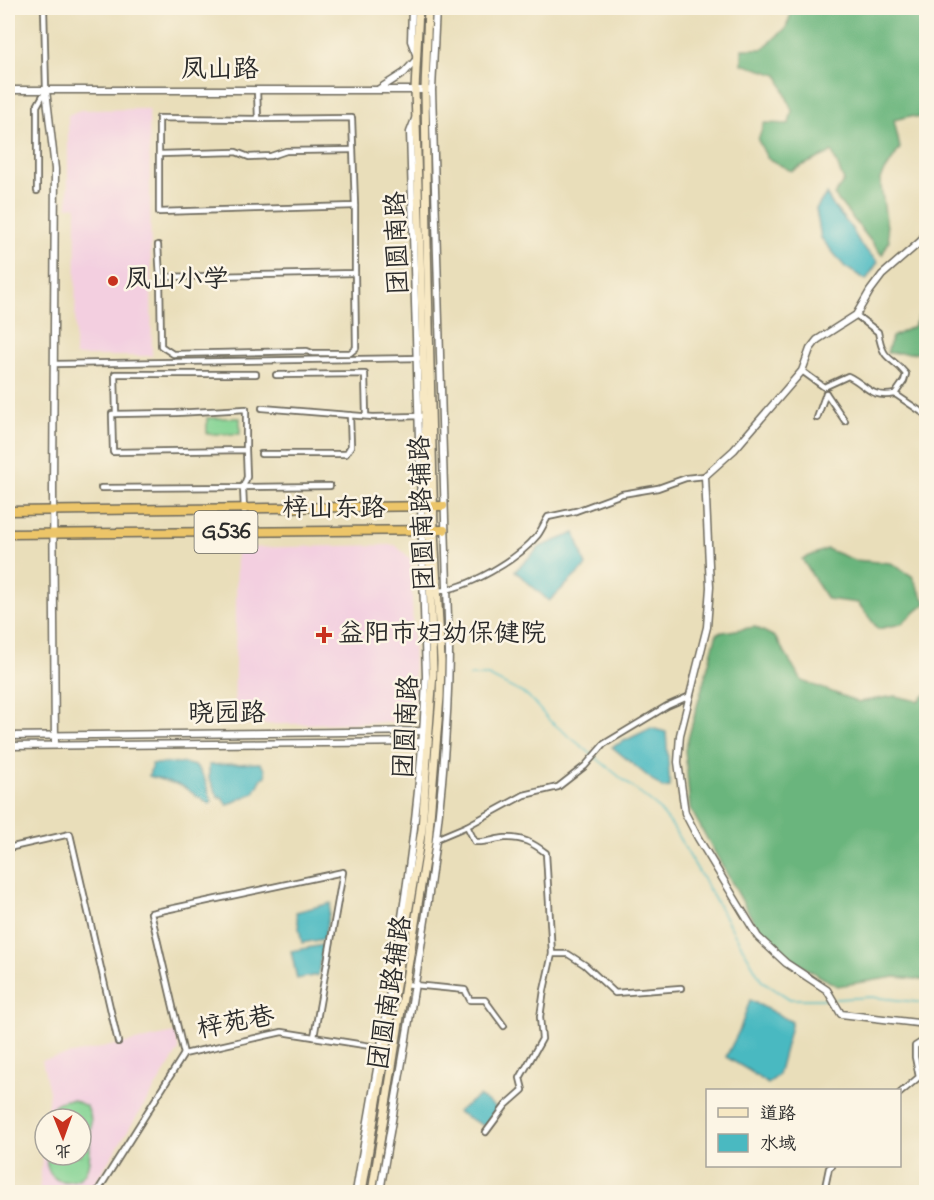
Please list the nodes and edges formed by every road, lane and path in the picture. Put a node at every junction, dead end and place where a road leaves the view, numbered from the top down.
1 (44, 8) edge
2 (412, 8) edge
3 (418, 8) edge
4 (428, 8) edge
5 (436, 8) edge
6 (416, 58) junction
7 (8, 90) edge
8 (45, 90) junction
9 (257, 90) junction
10 (378, 90) junction
11 (415, 90) junction
12 (428, 90) junction
13 (258, 119) junction
14 (353, 150) junction
15 (159, 154) junction
16 (37, 192) dead end
17 (355, 206) junction
18 (927, 232) edge
19 (158, 244) dead end
20 (355, 273) junction
21 (160, 277) junction
22 (856, 315) junction
23 (419, 358) junction
24 (54, 364) junction
25 (802, 372) junction
26 (256, 374) dead end
27 (276, 375) dead end
28 (825, 390) junction
29 (895, 394) junction
30 (262, 408) dead end
31 (116, 414) junction
32 (350, 415) junction
33 (927, 415) edge
34 (366, 416) junction
35 (421, 416) junction
36 (817, 418) dead end
37 (845, 421) dead end
38 (246, 450) junction
39 (261, 454) dead end
40 (705, 476) junction
41 (330, 486) dead end
42 (243, 487) junction
43 (101, 488) dead end
44 (431, 506) junction
45 (244, 508) junction
46 (53, 510) junction
47 (8, 511) edge
48 (428, 530) junction
49 (444, 530) junction
50 (245, 532) junction
51 (8, 534) edge
52 (53, 534) junction
53 (446, 590) junction
54 (437, 591) junction
55 (433, 659) junction
56 (426, 676) junction
57 (690, 696) junction
58 (431, 732) junction
59 (446, 733) junction
60 (8, 736) edge
61 (55, 736) junction
62 (430, 742) junction
63 (446, 742) junction
64 (55, 745) junction
65 (8, 746) edge
66 (467, 826) junction
67 (436, 839) junction
68 (428, 842) junction
69 (8, 848) edge
70 (552, 954) junction
71 (404, 984) junction
72 (414, 985) junction
73 (681, 988) dead end
74 (927, 1024) edge
75 (504, 1026) dead end
76 (314, 1037) junction
77 (927, 1039) edge
78 (118, 1042) dead end
79 (383, 1048) junction
80 (184, 1054) junction
81 (901, 1091) edge
82 (486, 1132) dead end
83 (830, 1167) edge
84 (97, 1192) edge
85 (356, 1192) edge
86 (362, 1192) edge
87 (372, 1192) edge
88 (380, 1192) edge
89 (824, 1192) edge

1 - 8 street
2 - 6 street
3 - 6 main road, 团圆南路
4 - 12 main road, 团圆南路
5 - 12 street
6 - 10 street
6 - 11 main road, 团圆南路
7 - 8 street, 凤山路
8 - 9 street, 凤山路
8 - 16 street
8 - 24 street
9 - 10 street, 凤山路
9 - 13 street
10 - 11 street, 凤山路
11 - 12 street, 凤山路
11 - 23 main road, 团圆南路
12 - 44 main road, 团圆南路
13 - 14 street
13 - 15 street
14 - 15 street
14 - 17 street
15 - 17 street
17 - 20 street
18 - 22 street
19 - 21 street
20 - 21 street
20 - 21 street
22 - 25 street
22 - 29 street
23 - 24 street
23 - 35 main road, 团圆南路
24 - 46 street
25 - 28 street
25 - 40 street
26 - 31 street
27 - 34 street
28 - 29 street
28 - 36 street
28 - 37 street
29 - 33 street
30 - 32 street
31 - 38 street
31 - 38 street
32 - 34 street
32 - 39 street
34 - 35 street
35 - 44 main road, 团圆南路
38 - 42 street
40 - 53 street
40 - 57 street
41 - 42 street
42 - 43 street
42 - 45 street
44 - 45 highway, 梓山东路 / G536
44 - 48 main road, 团圆南路
44 - 49 street, 团圆南路辅路
45 - 46 highway, 梓山东路 / G536
45 - 50 street
46 - 47 highway, 梓山东路 / G536
46 - 52 street
48 - 49 highway, 梓山东路 / G536
48 - 50 highway, 梓山东路 / G536
48 - 54 main road, 团圆南路
48 - 55 main road, 团圆南路
48 - 56 street, 团圆南路辅路
49 - 53 street, 团圆南路辅路
50 - 52 highway, 梓山东路 / G536
51 - 52 highway, 梓山东路 / G536
52 - 61 street
53 - 54 street
53 - 59 street, 团圆南路辅路
54 - 58 main road, 团圆南路
55 - 56 main road
55 - 58 main road, 团圆南路
56 - 58 street, 团圆南路辅路
57 - 66 street
57 - 74 street
58 - 59 street, 晓园路
58 - 61 street, 晓园路
58 - 62 main road, 团圆南路
59 - 63 street, 团圆南路辅路
60 - 61 street, 晓园路
61 - 64 street
62 - 63 street, 晓园路
62 - 64 street, 晓园路
62 - 68 main road, 团圆南路
62 - 79 main road, 团圆南路
63 - 67 street, 团圆南路辅路
64 - 65 street, 晓园路
66 - 67 street
66 - 70 street
67 - 68 street
67 - 72 street, 团圆南路辅路
68 - 71 main road, 团圆南路
69 - 78 street
70 - 73 street
70 - 82 street
71 - 72 street
71 - 87 main road, 团圆南路
72 - 75 street
72 - 88 street, 团圆南路辅路
76 - 79 street, 梓苑巷
76 - 80 street, 梓苑巷
76 - 80 street
77 - 81 street
79 - 85 street, 团圆南路辅路
79 - 86 main road, 团圆南路
80 - 84 street, 梓苑巷
83 - 89 street

